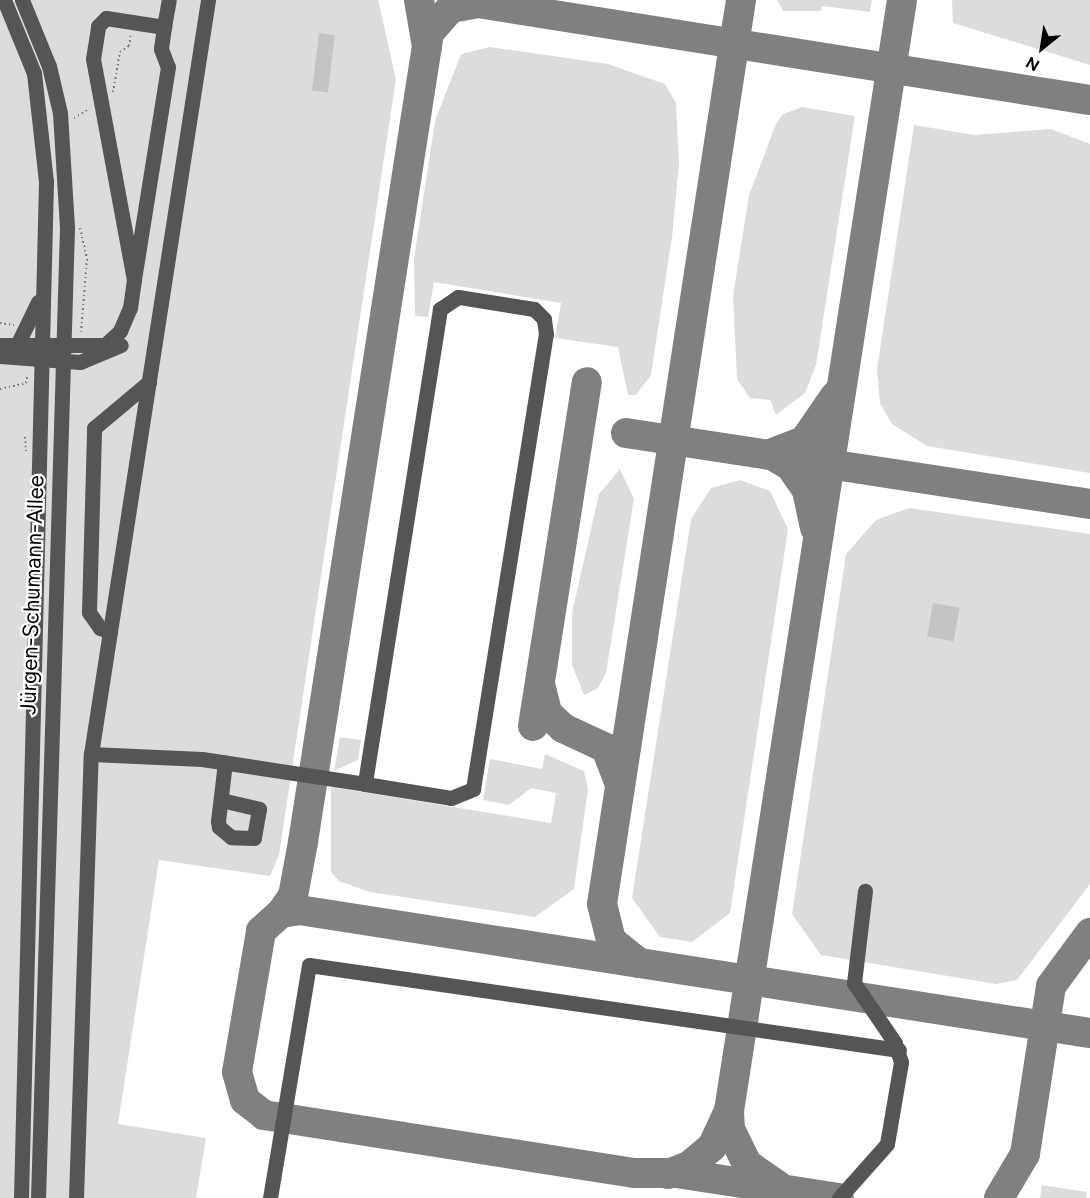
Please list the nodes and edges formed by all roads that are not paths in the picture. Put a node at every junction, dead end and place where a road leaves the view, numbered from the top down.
1 (4, 0) edge
2 (22, 0) edge
3 (169, 0) edge
4 (208, 0) edge
5 (164, 27) junction
6 (134, 280) junction
7 (43, 281) junction
8 (130, 308) junction
9 (0, 345) edge
10 (16, 345) junction
11 (63, 347) junction
12 (0, 356) edge
13 (38, 357) junction
14 (62, 363) junction
15 (149, 382) junction
16 (110, 632) junction
17 (92, 754) junction
18 (225, 762) junction
19 (365, 784) junction
20 (221, 800) dead end
21 (865, 891) dead end
22 (898, 1050) junction
23 (21, 1198) edge
24 (38, 1198) edge
25 (76, 1198) edge
26 (270, 1198) edge
27 (839, 1198) edge

1 - 7 street, Jürgen-Schumann-Allee
2 - 11 street, Jürgen-Schumann-Allee
3 - 5 street
4 - 15 street
5 - 6 street
5 - 6 street
6 - 8 street
7 - 10 street, Jürgen-Schumann-Allee
7 - 13 street, Jürgen-Schumann-Allee
8 - 11 street
8 - 14 street
9 - 10 street
10 - 13 street
11 - 13 street
11 - 14 street, Jürgen-Schumann-Allee
12 - 13 street
13 - 14 street
13 - 23 street, Jürgen-Schumann-Allee
14 - 24 street, Jürgen-Schumann-Allee
15 - 16 street
15 - 16 street
16 - 17 street
17 - 18 street
17 - 25 street
18 - 19 street
18 - 20 street
19 - 19 street
21 - 22 street
22 - 26 street
22 - 27 street

